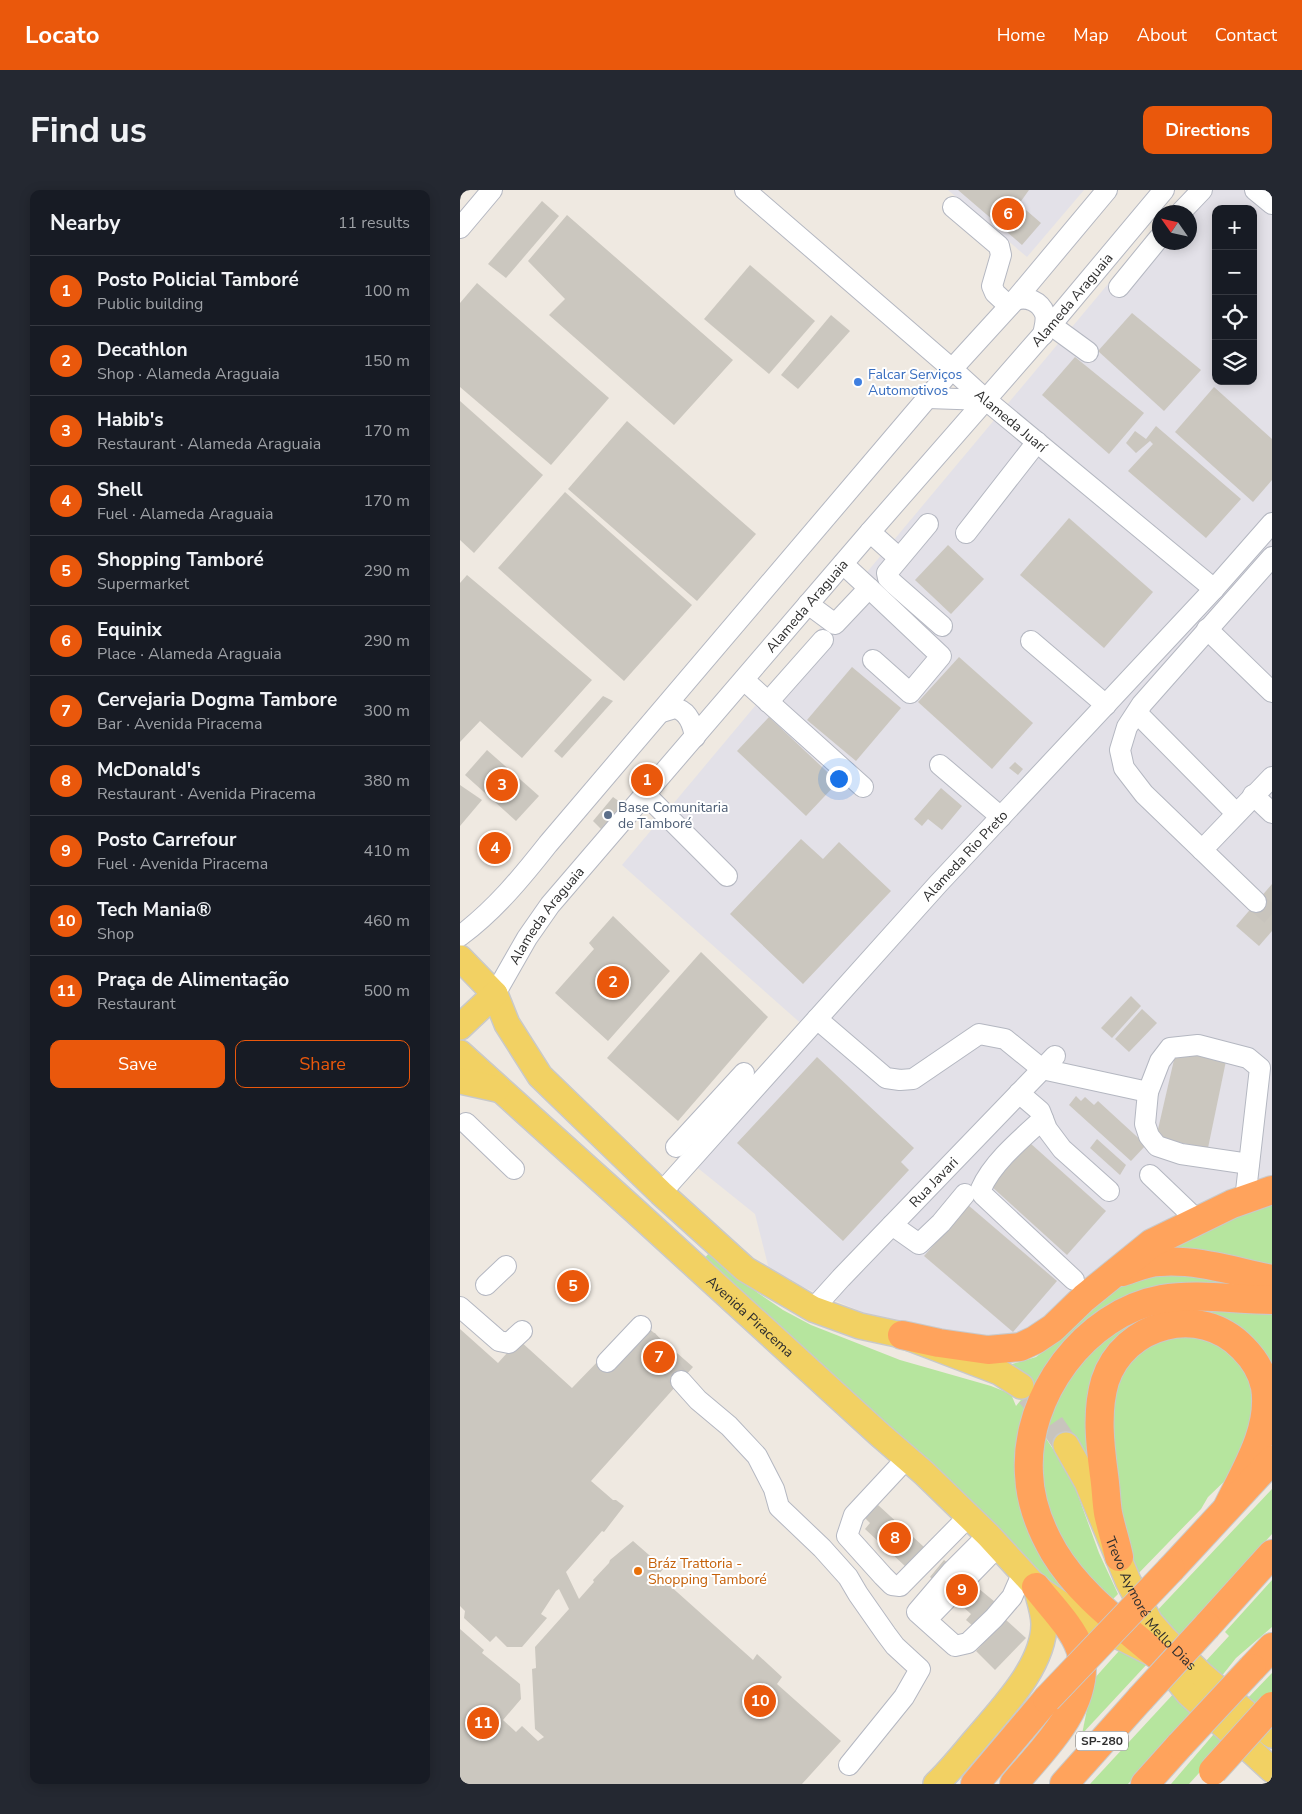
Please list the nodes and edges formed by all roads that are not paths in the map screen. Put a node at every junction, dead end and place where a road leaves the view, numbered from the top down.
1 (492, 190) edge
2 (745, 190) edge
3 (1107, 190) edge
4 (1202, 190) edge
5 (1255, 190) edge
6 (1161, 193) edge
7 (1272, 204) edge
8 (1174, 205) edge
9 (1188, 205) edge
10 (954, 207) dead end
11 (460, 228) edge
12 (1152, 248) edge
13 (1036, 274) junction
14 (1119, 287) dead end
15 (1012, 303) junction
16 (1068, 305) junction
17 (1047, 330) junction
18 (1088, 352) dead end
19 (952, 369) junction
20 (928, 398) junction
21 (986, 400) junction
22 (1037, 442) junction
23 (1272, 523) edge
24 (928, 524) dead end
25 (870, 532) junction
26 (966, 532) dead end
27 (1272, 557) edge
28 (899, 558) junction
29 (843, 564) junction
30 (869, 588) junction
31 (1214, 589) junction
32 (808, 604) junction
33 (942, 626) dead end
34 (1208, 629) junction
35 (823, 640) dead end
36 (1031, 641) dead end
37 (873, 660) dead end
38 (744, 680) junction
39 (1272, 692) edge
40 (768, 702) junction
41 (1106, 704) junction
42 (662, 712) junction
43 (1137, 713) junction
44 (695, 738) junction
45 (940, 765) dead end
46 (1272, 777) edge
47 (863, 787) dead end
48 (645, 794) junction
49 (1253, 795) junction
50 (1236, 813) junction
51 (1272, 813) edge
52 (1001, 817) junction
53 (1202, 850) junction
54 (727, 876) dead end
55 (1256, 902) tunnel mouth
56 (460, 936) edge
57 (460, 958) edge
58 (496, 994) junction
59 (817, 1019) junction
60 (460, 1028) edge
61 (460, 1054) edge
62 (1048, 1063) junction
63 (744, 1073) dead end
64 (460, 1080) edge
65 (500, 1090) junction
66 (1148, 1092) junction
67 (1020, 1093) junction
68 (1043, 1119) junction
69 (466, 1123) dead end
70 (677, 1149) junction
71 (1249, 1164) junction
72 (514, 1169) dead end
73 (1150, 1176) dead end
74 (1272, 1190) edge
75 (1109, 1191) dead end
76 (661, 1192) junction
77 (965, 1194) dead end
78 (1245, 1200) junction
79 (1196, 1220) junction
80 (892, 1225) junction
81 (506, 1266) dead end
82 (1109, 1277) junction
83 (1272, 1279) edge
84 (1074, 1280) dead end
85 (486, 1285) dead end
86 (1272, 1300) edge
87 (460, 1307) edge
88 (813, 1309) junction
89 (641, 1326) dead end
90 (522, 1331) dead end
91 (902, 1335) junction
92 (606, 1362) dead end
93 (681, 1381) tunnel mouth
94 (1021, 1386) tunnel mouth
95 (1066, 1445) tunnel mouth
96 (907, 1458) junction
97 (1272, 1460) edge
98 (1227, 1508) junction
99 (969, 1516) junction
100 (993, 1540) junction
101 (1272, 1554) edge
102 (1119, 1557) junction
103 (1030, 1580) junction
104 (1272, 1647) edge
105 (1158, 1656) junction
106 (1272, 1706) edge
107 (1272, 1735) edge
108 (849, 1765) dead end
109 (1272, 1770) edge
110 (1207, 1777) edge
111 (936, 1784) edge
112 (975, 1784) edge
113 (1014, 1784) edge
114 (1064, 1784) edge
115 (1145, 1784) edge

1 - 11 street
2 - 19 street, Alameda Juarí
3 - 13 street
4 - 9 street
5 - 7 street
6 - 8 street
6 - 16 street, Alameda Araguaia
10 - 15 street
12 - 14 street
13 - 15 street
13 - 16 street
15 - 17 street
15 - 19 street
16 - 17 street, Alameda Araguaia
17 - 18 street
17 - 21 street, Alameda Araguaia
19 - 20 street
19 - 21 street, Alameda Juarí
20 - 21 street
20 - 42 street
21 - 22 street, Alameda Juarí
21 - 25 street, Alameda Araguaia
22 - 26 street
22 - 31 street, Alameda Juarí
23 - 31 street, Alameda Rio Preto
24 - 28 street
25 - 28 street
25 - 29 street, Alameda Araguaia
27 - 34 street
28 - 33 street
29 - 30 street
29 - 32 street, Alameda Araguaia
30 - 32 street
30 - 37 street
31 - 41 street, Alameda Rio Preto
32 - 38 street, Alameda Araguaia
34 - 39 street
34 - 43 street
35 - 40 street
36 - 41 street
38 - 40 street
38 - 44 street, Alameda Araguaia
40 - 47 street
41 - 52 street, Alameda Rio Preto
42 - 44 street
42 - 56 street
43 - 50 street
43 - 53 street
44 - 48 street, Alameda Araguaia
45 - 52 street
46 - 49 street
48 - 54 street
48 - 58 street, Alameda Araguaia
49 - 50 street
49 - 51 street
50 - 53 street
52 - 59 street, Alameda Rio Preto
53 - 55 street
57 - 58 main road
58 - 60 main road, Alameda Araguaia
58 - 76 main road
59 - 62 street
59 - 70 street, Alameda Rio Preto
61 - 65 main road, Avenida Piracema
62 - 66 street
62 - 67 street, Rua Javari
63 - 70 street
64 - 65 main road
65 - 96 main road, Avenida Piracema
66 - 71 street
66 - 71 street
67 - 68 street
67 - 80 street, Rua Javari
68 - 75 street
68 - 84 street
69 - 72 street
70 - 76 street, Alameda Rio Preto
71 - 78 street
73 - 79 street
74 - 78 highway
76 - 88 main road
77 - 80 street
78 - 79 highway
79 - 82 highway
80 - 88 street, Rua Javari
81 - 85 street
82 - 83 highway
82 - 91 highway
86 - 105 highway
87 - 90 street
88 - 91 main road
89 - 92 street
91 - 94 main road
93 - 108 street
95 - 102 main road, Trevo Aymoré Mello Dias
96 - 99 main road, Avenida Piracema
96 - 99 street
97 - 98 highway
98 - 102 highway
98 - 112 highway, bridge
99 - 100 main road, Avenida Piracema
100 - 103 main road, Avenida Piracema
100 - 103 street
101 - 114 highway, SP-280, bridge
102 - 107 main road, Trevo Aymoré Mello Dias
103 - 105 main road, Trevo Aymoré Mello Dias
103 - 111 main road
103 - 113 highway
104 - 115 highway, bridge
105 - 109 main road, Trevo Aymoré Mello Dias
106 - 110 highway, bridge

